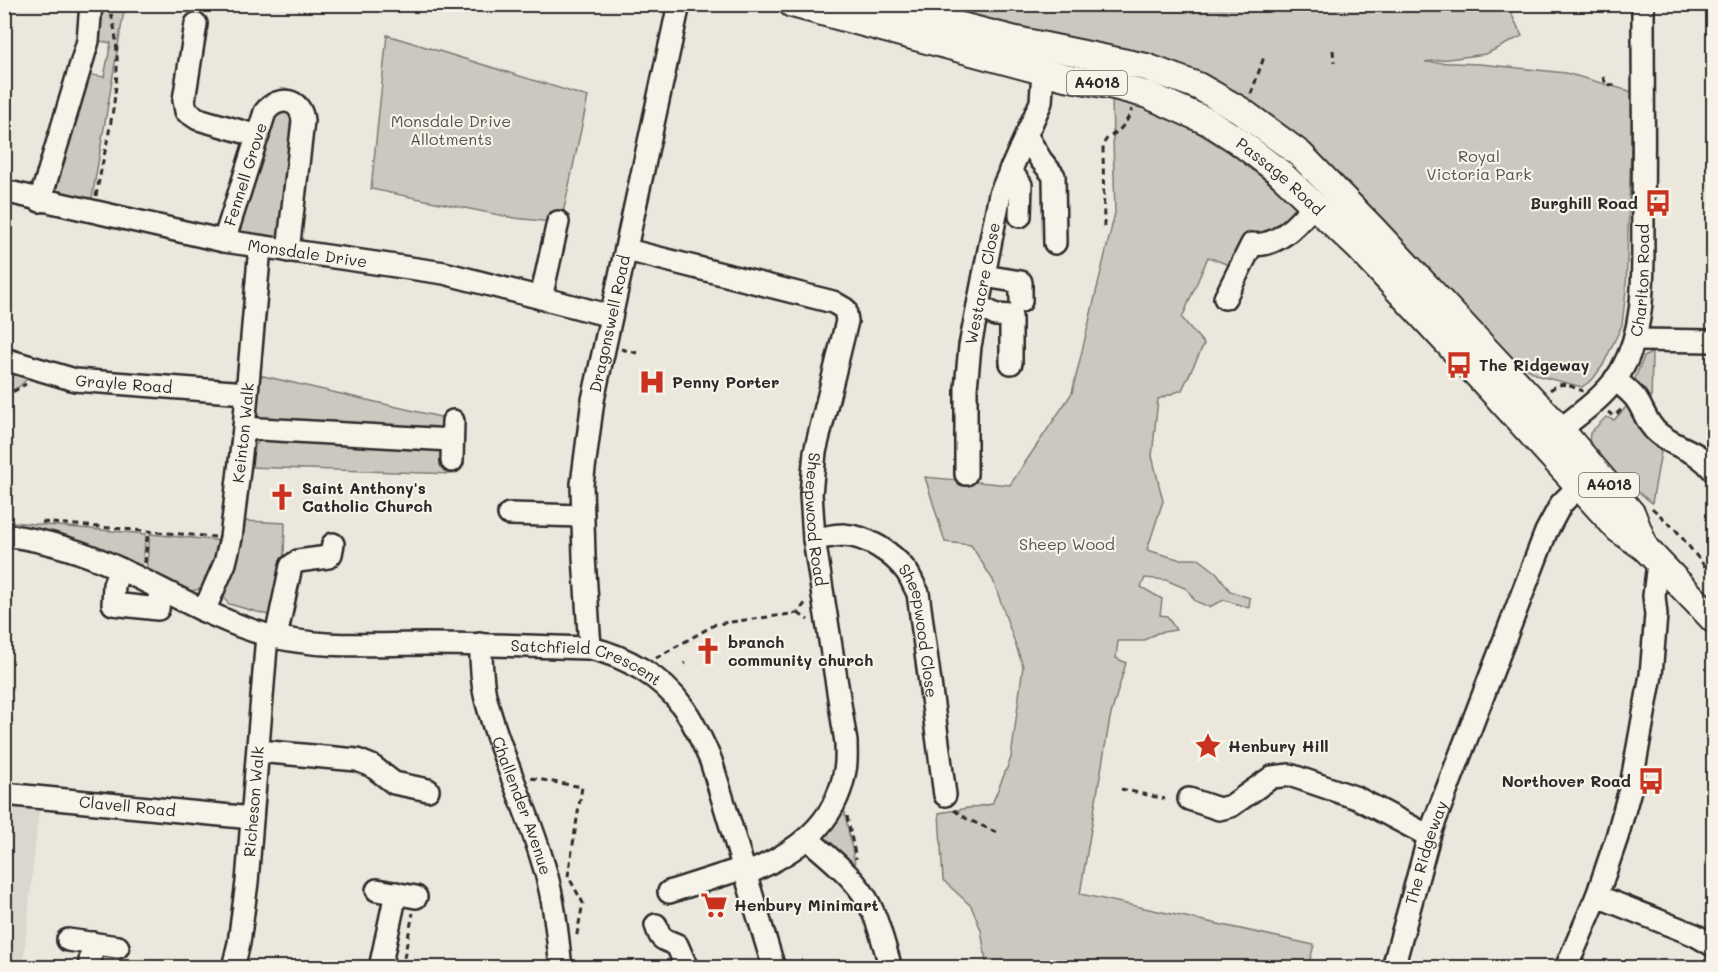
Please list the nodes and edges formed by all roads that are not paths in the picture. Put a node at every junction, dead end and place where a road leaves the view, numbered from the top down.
1 (92, 4) edge
2 (679, 4) edge
3 (792, 4) edge
4 (875, 4) edge
5 (1643, 4) edge
6 (196, 24) dead end
7 (1054, 74) junction
8 (1026, 135) junction
9 (258, 136) junction
10 (1010, 170) junction
11 (4, 191) edge
12 (40, 201) junction
13 (1314, 205) junction
14 (1020, 216) dead end
15 (558, 222) dead end
16 (224, 241) junction
17 (1055, 243) dead end
18 (260, 247) junction
19 (627, 250) junction
20 (288, 251) junction
21 (984, 276) junction
22 (541, 298) junction
23 (1225, 298) dead end
24 (1021, 301) dead end
25 (978, 306) junction
26 (611, 316) junction
27 (1636, 340) junction
28 (1713, 341) edge
29 (4, 359) edge
30 (1011, 363) dead end
31 (1615, 380) junction
32 (246, 393) junction
33 (244, 428) junction
34 (1551, 438) junction
35 (452, 461) dead end
36 (1713, 471) edge
37 (966, 474) dead end
38 (1587, 478) junction
39 (509, 513) dead end
40 (583, 516) junction
41 (4, 535) edge
42 (814, 539) junction
43 (333, 544) dead end
44 (1651, 555) junction
45 (120, 569) junction
46 (152, 585) junction
47 (1680, 586) junction
48 (204, 611) junction
49 (1656, 615) junction
50 (1713, 621) edge
51 (272, 636) junction
52 (480, 644) junction
53 (590, 648) junction
54 (258, 751) junction
55 (428, 790) dead end
56 (4, 794) edge
57 (945, 795) road end
58 (1200, 808) dead end
59 (252, 819) junction
60 (1429, 836) junction
61 (808, 838) junction
62 (745, 871) junction
63 (669, 892) dead end
64 (396, 894) road end
65 (1597, 896) junction
66 (656, 925) dead end
67 (68, 940) dead end
68 (93, 943) junction
69 (1713, 946) edge
70 (118, 947) dead end
71 (561, 962) edge
72 (89, 968) edge
73 (233, 968) edge
74 (380, 968) edge
75 (687, 968) edge
76 (774, 968) edge
77 (891, 968) edge
78 (1393, 968) edge
79 (1566, 968) edge

1 - 12 street
2 - 19 street, Dragonswell Road
3 - 7 main road, Passage Road / A4018
4 - 34 main road, Passage Road / A4018
5 - 27 street, Charlton Road
6 - 9 street
7 - 8 street, Westacre Close
7 - 13 main road, Passage Road / A4018
8 - 10 street, Westacre Close
8 - 17 street
9 - 16 street, Fennell Grove
9 - 20 street, Fennell Grove
10 - 14 street
10 - 21 street, Westacre Close
11 - 12 street, Monsdale Drive
12 - 16 street, Monsdale Drive
13 - 23 street
13 - 34 main road, Passage Road / A4018
15 - 22 street
16 - 18 street, Monsdale Drive
18 - 20 street, Monsdale Drive
18 - 32 street, Keinton Walk
19 - 26 street, Dragonswell Road
19 - 42 street, Sheepwood Road
20 - 22 street, Monsdale Drive
21 - 24 street
21 - 25 street, Westacre Close
22 - 26 street, Monsdale Drive
25 - 30 street
25 - 37 street, Westacre Close
26 - 40 street, Dragonswell Road
27 - 28 street
27 - 31 street, Charlton Road
29 - 32 street, Grayle Road
31 - 34 street, Charlton Road
31 - 36 street
32 - 33 street, Keinton Walk
33 - 35 street
33 - 48 street, Keinton Walk
34 - 38 main road, Passage Road / A4018
38 - 44 main road, Passage Road / A4018
38 - 60 street, The Ridgeway
39 - 40 street
40 - 53 street, Dragonswell Road
41 - 45 street, Satchfield Crescent
42 - 57 street, Sheepwood Close
42 - 61 street, Sheepwood Road
43 - 51 street, Richeson Walk
44 - 47 main road, Passage Road / A4018
44 - 49 street
45 - 46 street, Satchfield Crescent
45 - 46 street
46 - 48 street, Satchfield Crescent
47 - 49 street
47 - 50 main road, Passage Road / A4018
48 - 51 street, Satchfield Crescent
49 - 65 street
51 - 52 street, Satchfield Crescent
51 - 54 street, Richeson Walk
52 - 53 street, Satchfield Crescent
52 - 71 street, Challender Avenue
53 - 62 street, Satchfield Crescent
54 - 55 street
54 - 59 street, Richeson Walk
56 - 59 street, Clavell Road
58 - 60 street
59 - 73 street, Richeson Walk
60 - 78 street, The Ridgeway
61 - 62 street, Sheepwood Road
61 - 77 street
62 - 63 street, Sheepwood Road
62 - 76 street, Satchfield Crescent
64 - 74 street
65 - 69 street
65 - 79 street
66 - 75 street
67 - 68 street
68 - 70 street
68 - 72 street

